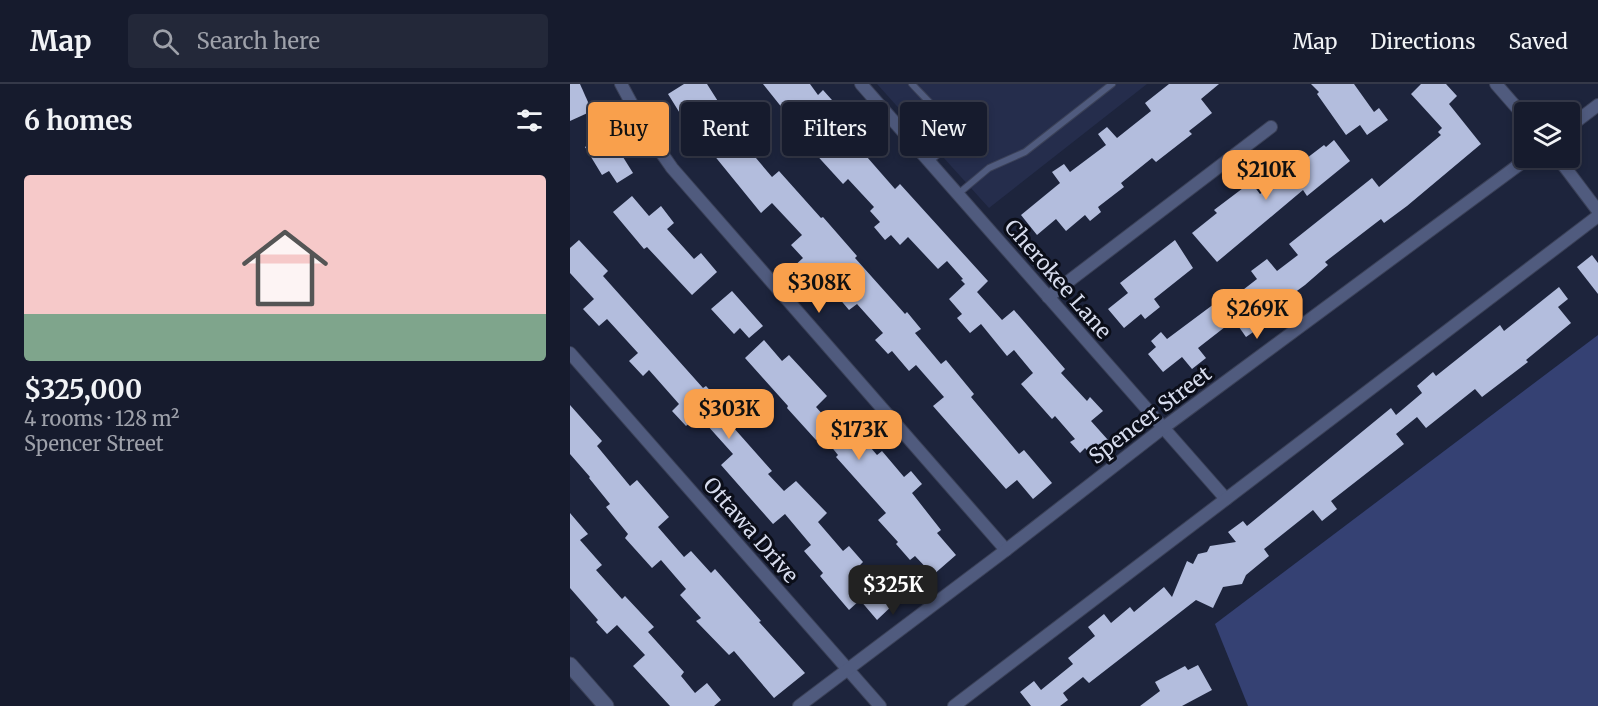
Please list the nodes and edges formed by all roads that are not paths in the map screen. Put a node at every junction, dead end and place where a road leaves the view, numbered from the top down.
1 (621, 84) edge
2 (861, 84) edge
3 (912, 84) edge
4 (1112, 84) edge
5 (1496, 84) edge
6 (1514, 105) edge
7 (1598, 105) edge
8 (1580, 119) edge
9 (1271, 127) dead end
10 (930, 161) junction
11 (1514, 168) edge
12 (1566, 168) edge
13 (958, 195) junction
14 (1598, 211) edge
15 (1598, 216) edge
16 (1048, 297) junction
17 (570, 353) edge
18 (1163, 428) junction
19 (1226, 499) junction
20 (1006, 550) junction
21 (570, 665) edge
22 (847, 669) junction
23 (606, 706) edge
24 (799, 706) edge
25 (880, 706) edge
26 (954, 706) edge

1 - 20 street
2 - 10 street, Cherokee Lane
3 - 10 lane
4 - 13 lane
5 - 6 street
7 - 8 street
9 - 16 street
10 - 13 street, Cherokee Lane
11 - 18 street, Spencer Street
12 - 14 street
13 - 16 street, Cherokee Lane
15 - 19 street
16 - 18 street, Cherokee Lane
17 - 22 street, Ottawa Drive
18 - 19 street, Cherokee Lane
18 - 20 street, Spencer Street
19 - 26 street
20 - 22 street, Spencer Street
21 - 23 street
22 - 24 street, Spencer Street
22 - 25 street, Ottawa Drive

